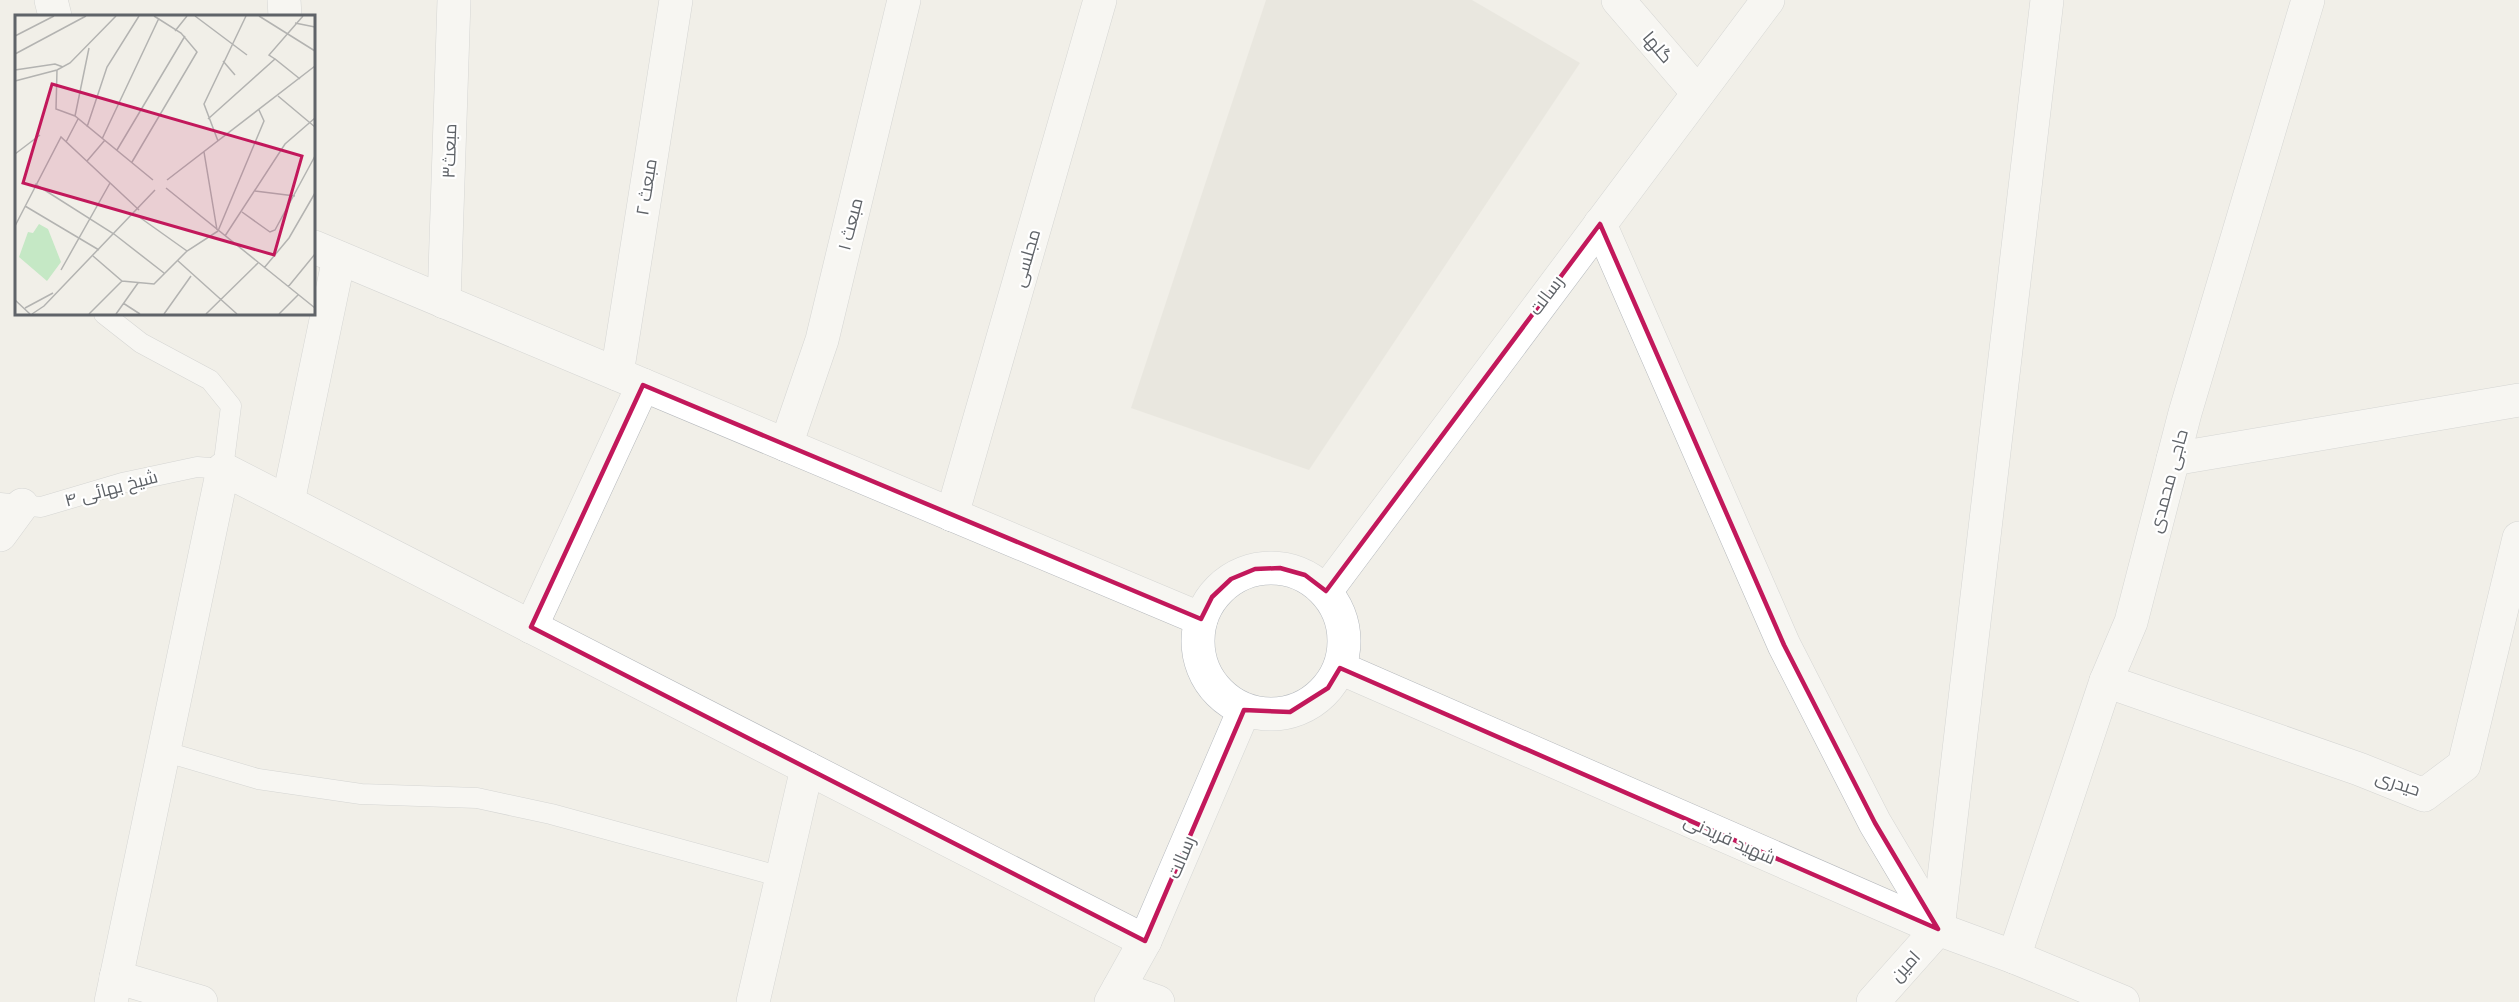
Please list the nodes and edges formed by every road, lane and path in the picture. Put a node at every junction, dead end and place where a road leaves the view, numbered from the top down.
1 (51, 0) edge
2 (284, 0) edge
3 (454, 0) edge
4 (676, 0) edge
5 (904, 0) edge
6 (1100, 0) edge
7 (1618, 0) edge
8 (1768, 0) edge
9 (2047, 0) edge
10 (2307, 0) edge
11 (55, 15) edge
12 (285, 15) edge
13 (1698, 93) junction
14 (1600, 224) junction
15 (326, 252) edge
16 (444, 302) junction
17 (105, 315) edge
18 (630, 380) junction
19 (2519, 400) edge
20 (786, 445) junction
21 (2173, 459) junction
22 (223, 469) junction
23 (288, 502) junction
24 (11, 504) edge
25 (952, 515) junction
26 (0, 535) edge
27 (2519, 538) edge
28 (1326, 591) junction
29 (1201, 619) junction
30 (531, 627) junction
31 (1340, 668) junction
32 (2106, 681) junction
33 (1244, 710) junction
34 (163, 751) junction
35 (807, 768) junction
36 (782, 877) junction
37 (1938, 930) junction
38 (1145, 941) junction
39 (2014, 957) junction
40 (113, 990) edge
41 (1115, 995) edge
42 (201, 1002) edge
43 (753, 1002) edge
44 (1158, 1002) edge
45 (1873, 1002) edge
46 (2123, 1002) edge

1 - 11 street
2 - 12 street
3 - 16 street, مبعث۳
4 - 18 street, مبعث ۲
5 - 20 street, مبعث ۱
6 - 25 street, مجلسی
7 - 13 street, گلها
8 - 13 street, رسالت
9 - 37 street
10 - 21 street, حاجی محمدی
13 - 14 street, رسالت
14 - 28 street, رسالت
14 - 37 street
15 - 16 street
15 - 23 street
16 - 18 street
17 - 22 lane
18 - 20 street
18 - 30 street, مبعث ۲
19 - 21 street
20 - 25 street
21 - 32 street, حاجی محمدی
22 - 23 street
22 - 24 lane, شیخ بهائی ۴
22 - 34 street
23 - 30 street
24 - 26 street
25 - 29 street
27 - 32 street, حیدری
28 - 29 street
28 - 31 street
29 - 33 street
30 - 35 street
31 - 33 street
31 - 37 street, شهید فریدنی
32 - 39 street, حاجی محمدی
33 - 38 street, رسالت
34 - 36 lane
34 - 40 street
35 - 36 street
35 - 38 street
36 - 43 street
37 - 39 street, شهید فریدنی
37 - 45 street, امین
38 - 41 street, رسالت
39 - 46 street, شهید فریدنی
40 - 42 street
41 - 44 street

